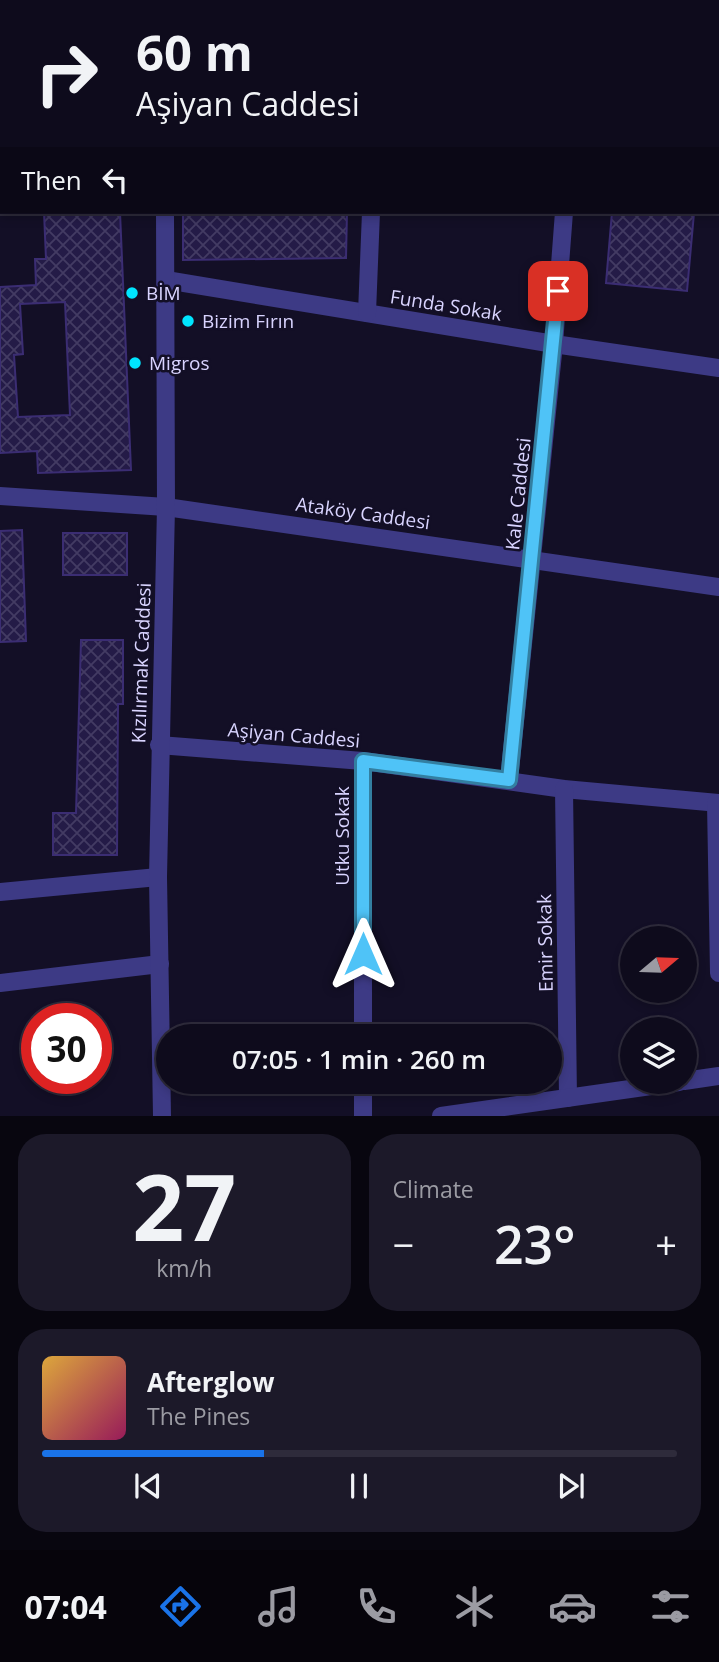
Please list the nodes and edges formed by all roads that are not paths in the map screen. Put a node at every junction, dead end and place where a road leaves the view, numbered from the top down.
1 (165, 214) edge
2 (370, 214) edge
3 (564, 214) edge
4 (166, 280) junction
5 (367, 313) junction
6 (554, 344) junction
7 (719, 368) edge
8 (0, 496) edge
9 (166, 507) junction
10 (533, 558) junction
11 (719, 587) edge
12 (159, 745) junction
13 (363, 761) junction
14 (509, 780) junction
15 (564, 789) junction
16 (718, 803) edge
17 (158, 877) junction
18 (0, 892) edge
19 (160, 964) junction
20 (719, 972) edge
21 (0, 983) edge
22 (363, 1024) edge
23 (719, 1076) edge
24 (697, 1079) edge
25 (620, 1091) edge
26 (363, 1094) edge
27 (568, 1098) junction
28 (162, 1116) edge
29 (363, 1116) edge
30 (441, 1116) edge

1 - 4 street, Kızılırmak Caddesi
2 - 5 street
3 - 6 street, Kale Caddesi
4 - 5 street, Funda Sokak
4 - 9 street, Kızılırmak Caddesi
5 - 6 street, Funda Sokak
6 - 7 street, Funda Sokak
6 - 10 street, Kale Caddesi
8 - 9 street, Ataköy Caddesi
9 - 10 street, Ataköy Caddesi
9 - 12 street, Kızılırmak Caddesi
10 - 11 street, Ataköy Caddesi
10 - 14 street, Kale Caddesi
12 - 13 street, Aşiyan Caddesi
12 - 17 street, Kızılırmak Caddesi
13 - 14 street, Aşiyan Caddesi
13 - 22 street, Utku Sokak
14 - 15 street, Aşiyan Caddesi
15 - 16 street, Aşiyan Caddesi
15 - 27 street, Emir Sokak
16 - 20 street
17 - 18 street
17 - 19 street, Kızılırmak Caddesi
19 - 21 street
19 - 28 street, Kızılırmak Caddesi
23 - 24 street
25 - 27 street
26 - 29 street
27 - 30 street

